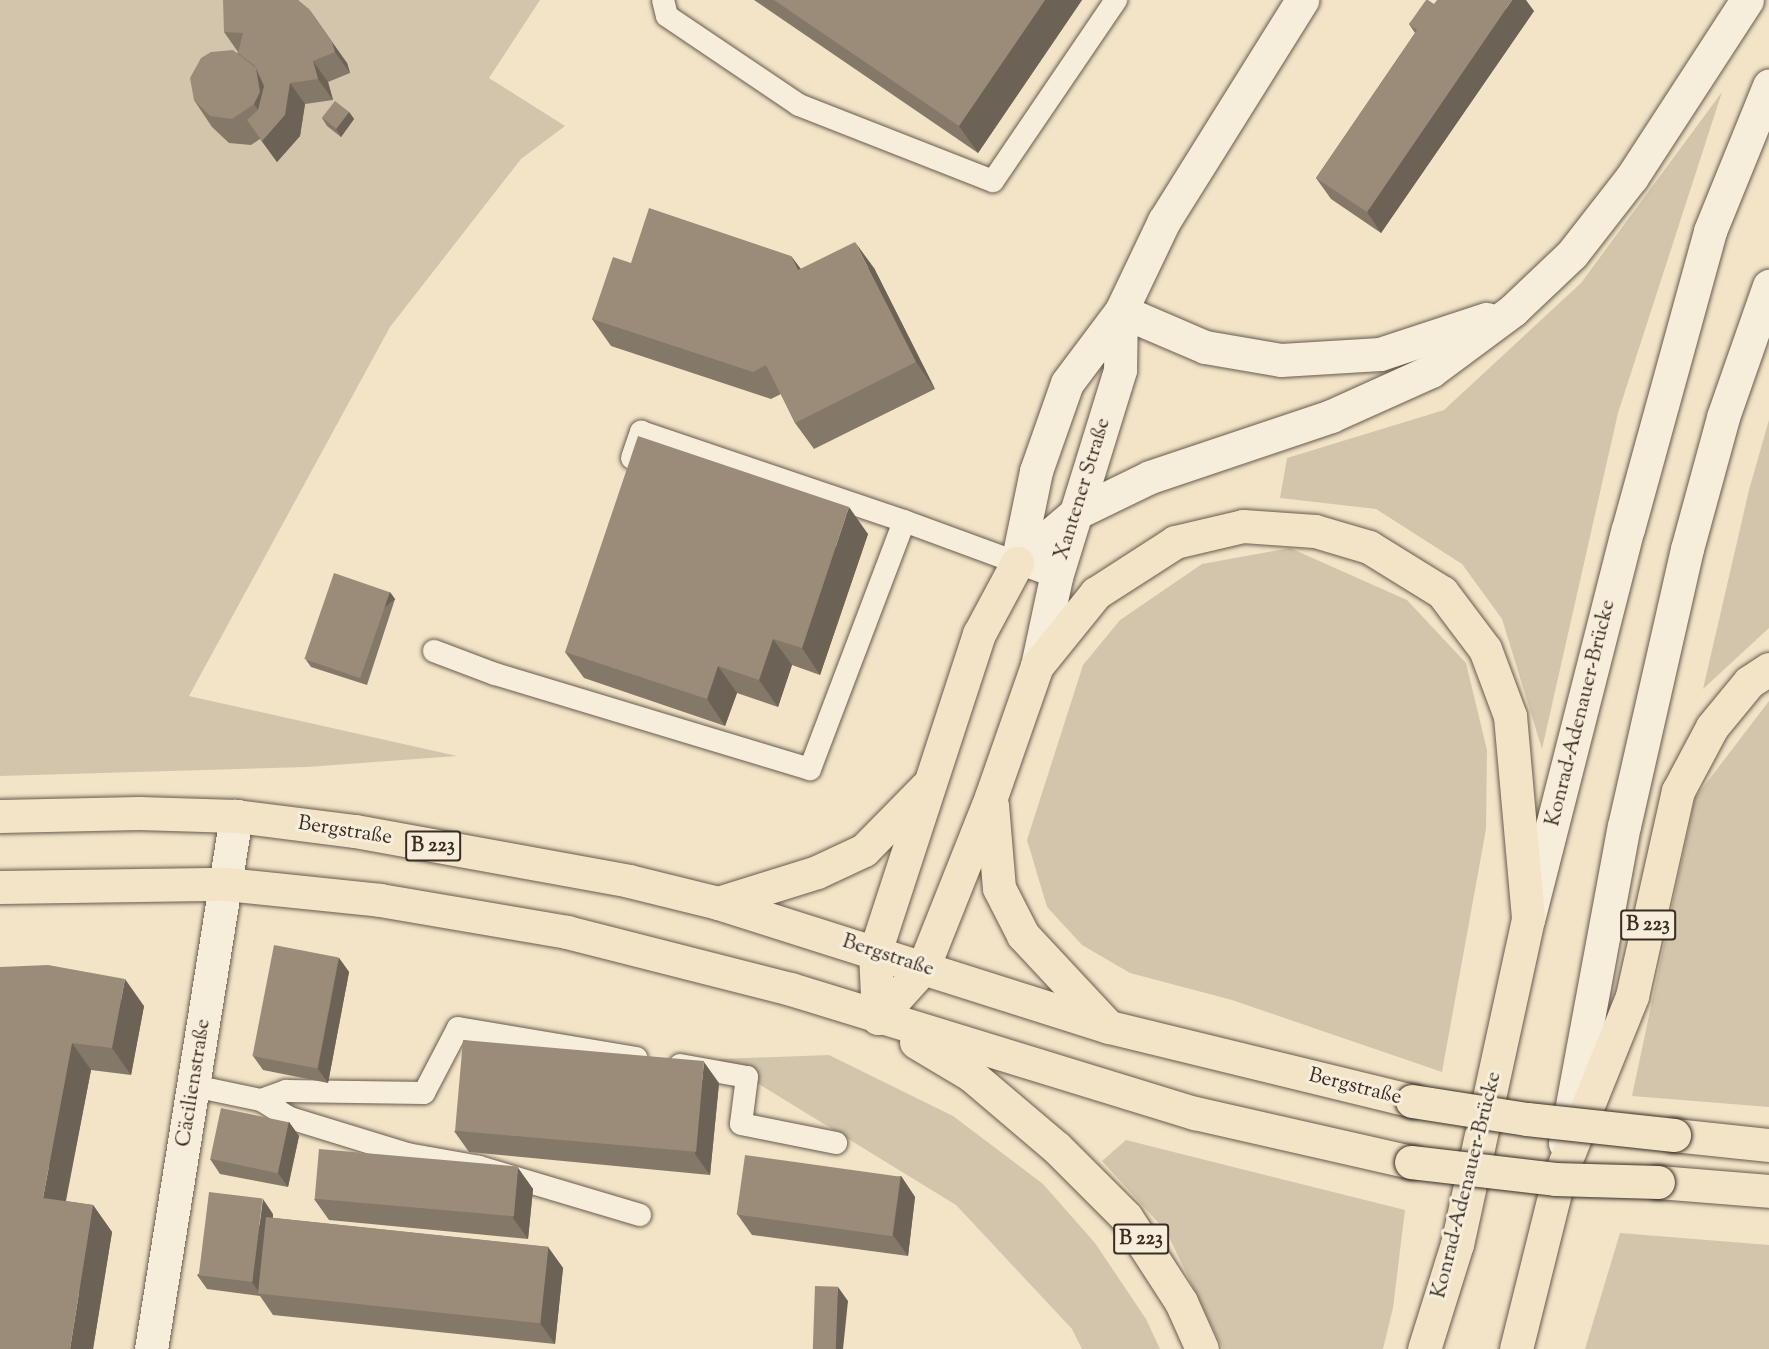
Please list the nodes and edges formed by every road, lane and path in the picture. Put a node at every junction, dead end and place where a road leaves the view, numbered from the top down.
1 (663, 0) edge
2 (1116, 0) edge
3 (1302, 0) edge
4 (1747, 0) edge
5 (1769, 86) edge
6 (1769, 286) edge
7 (1513, 310) junction
8 (1121, 311) junction
9 (632, 458) edge
10 (1076, 513) junction
11 (904, 521) junction
12 (1017, 563) junction
13 (1056, 577) junction
14 (435, 651) dead end
15 (1037, 666) junction
16 (1769, 669) edge
17 (933, 779) junction
18 (991, 798) junction
19 (0, 816) edge
20 (236, 816) junction
21 (226, 884) junction
22 (0, 887) edge
23 (718, 903) junction
24 (1528, 919) junction
25 (875, 952) junction
26 (923, 968) junction
27 (878, 1018) junction
28 (1109, 1027) junction
29 (194, 1086) junction
30 (261, 1100) junction
31 (836, 1143) dead end
32 (1769, 1145) edge
33 (1558, 1177) junction
34 (1769, 1191) edge
35 (640, 1215) dead end
36 (151, 1349) edge
37 (1202, 1349) edge
38 (1424, 1349) edge
39 (1516, 1349) edge

1 - 2 lane
3 - 8 main road, Xantener Straße
4 - 7 main road
5 - 24 main road, Konrad-Adenauer-Brücke
6 - 33 main road
7 - 8 main road
7 - 10 main road
8 - 10 main road, Xantener Straße
8 - 12 main road, Xantener Straße
9 - 11 lane
10 - 12 main road
10 - 13 main road, Xantener Straße
11 - 12 lane
11 - 14 lane
12 - 13 lane
12 - 17 main road
13 - 15 main road, Xantener Straße
15 - 18 main road
15 - 24 main road
16 - 33 main road, B 223
17 - 23 main road
17 - 25 main road
18 - 26 main road
18 - 28 main road
19 - 20 main road, Bergstraße / B 223
20 - 21 main road, Cäcilienstraße
20 - 23 main road, Bergstraße / B 223
21 - 22 main road
21 - 27 main road
21 - 29 main road, Cäcilienstraße
23 - 25 main road, Bergstraße / B 223
24 - 38 main road, Konrad-Adenauer-Brücke
25 - 26 main road, Bergstraße / B 223
25 - 27 main road
26 - 27 main road
26 - 28 main road, Bergstraße / B 223
27 - 34 main road, bridge
27 - 37 main road, B 223
28 - 32 main road, Bergstraße / B 223, bridge
29 - 30 lane
29 - 36 main road, Cäcilienstraße
30 - 31 lane
30 - 35 lane
33 - 39 main road, B 223

